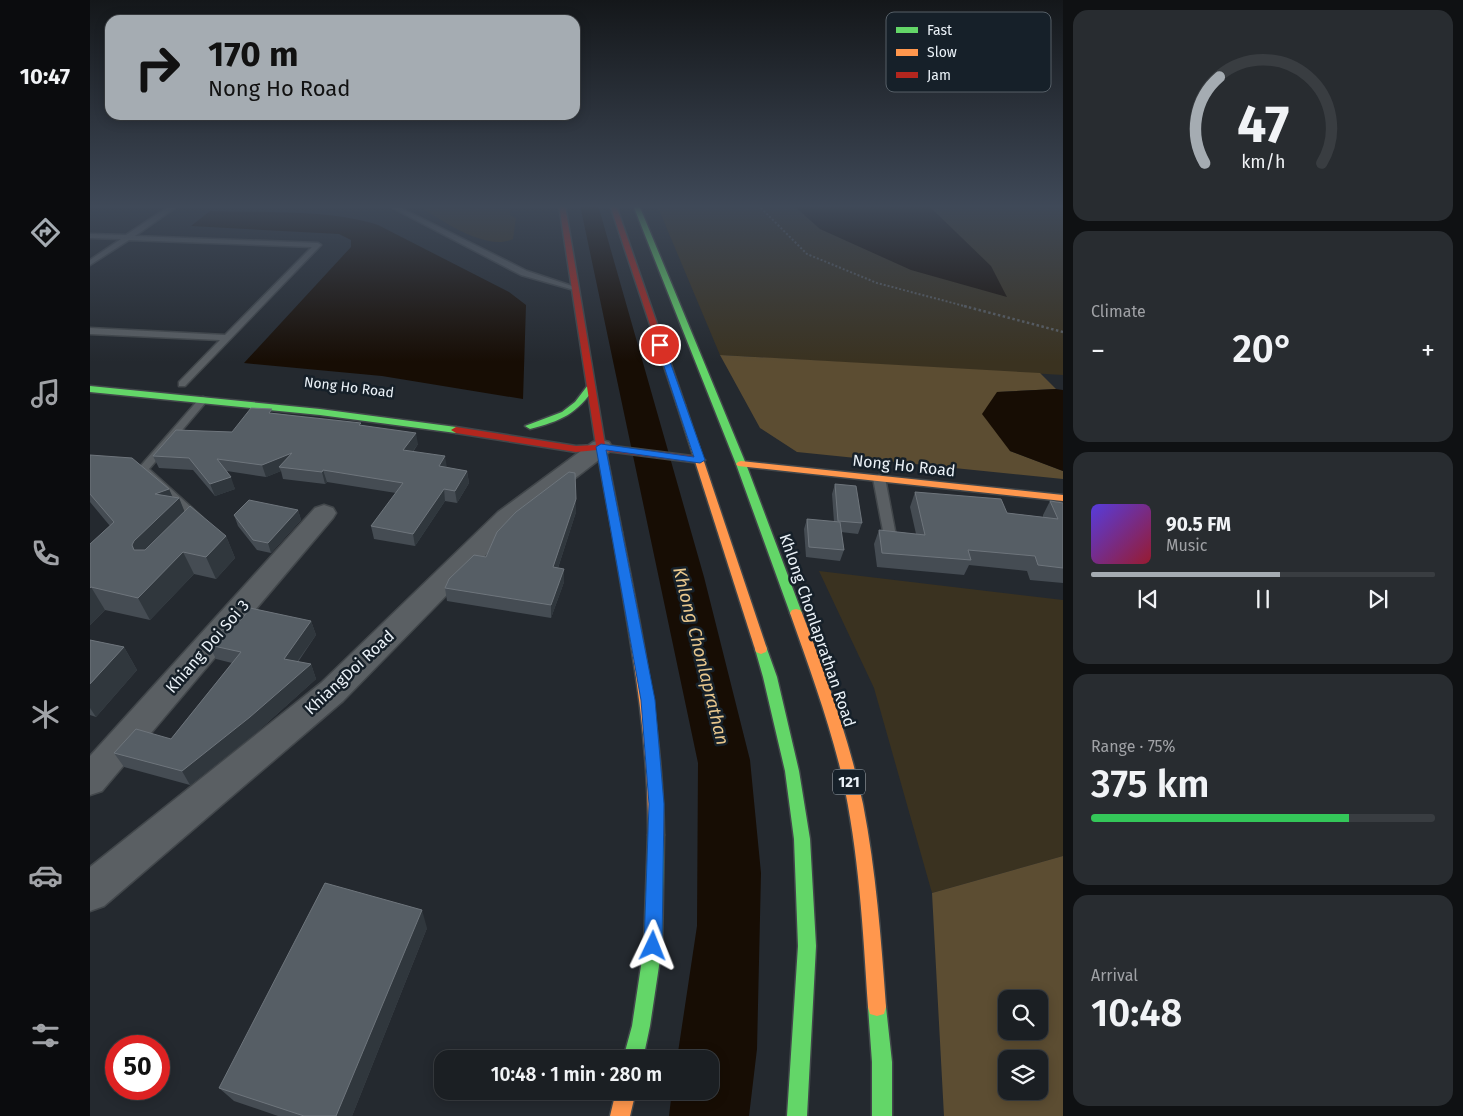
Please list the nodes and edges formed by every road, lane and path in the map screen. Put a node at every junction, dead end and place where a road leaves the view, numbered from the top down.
1 (306, 257) edge
2 (493, 257) edge
3 (570, 257) edge
4 (632, 257) edge
5 (657, 257) edge
6 (815, 257) edge
7 (574, 288) junction
8 (90, 331) edge
9 (1063, 332) edge
10 (227, 338) junction
11 (182, 384) dead end
12 (591, 387) junction
13 (90, 389) edge
14 (203, 400) junction
15 (559, 431) dead end
16 (592, 441) junction
17 (704, 461) junction
18 (725, 462) dead end
19 (741, 464) junction
20 (879, 478) junction
21 (1063, 498) edge
22 (324, 513) dead end
23 (192, 527) edge
24 (890, 536) edge
25 (90, 780) edge
26 (90, 892) edge
27 (636, 1050) edge
28 (624, 1100) edge
29 (620, 1116) edge
30 (797, 1116) edge
31 (882, 1116) edge

1 - 10 lane
2 - 7 lane
3 - 7 main road
4 - 17 main road
5 - 19 main road, Khlong Chonlaprathan Road / 121
6 - 9 path
7 - 12 main road
8 - 10 lane
10 - 11 lane
12 - 15 main road
12 - 16 main road
13 - 14 main road, Nong Ho Road
14 - 16 main road, Nong Ho Road
14 - 23 lane
16 - 17 main road, Nong Ho Road
16 - 26 street, KhiangDoi Road
16 - 27 main road
17 - 30 main road
18 - 19 main road, Nong Ho Road
19 - 20 main road, Nong Ho Road
19 - 31 main road, Khlong Chonlaprathan Road / 121
20 - 21 main road, Nong Ho Road
20 - 24 lane
22 - 25 street, Khiang Doi Soi 3
28 - 29 main road

